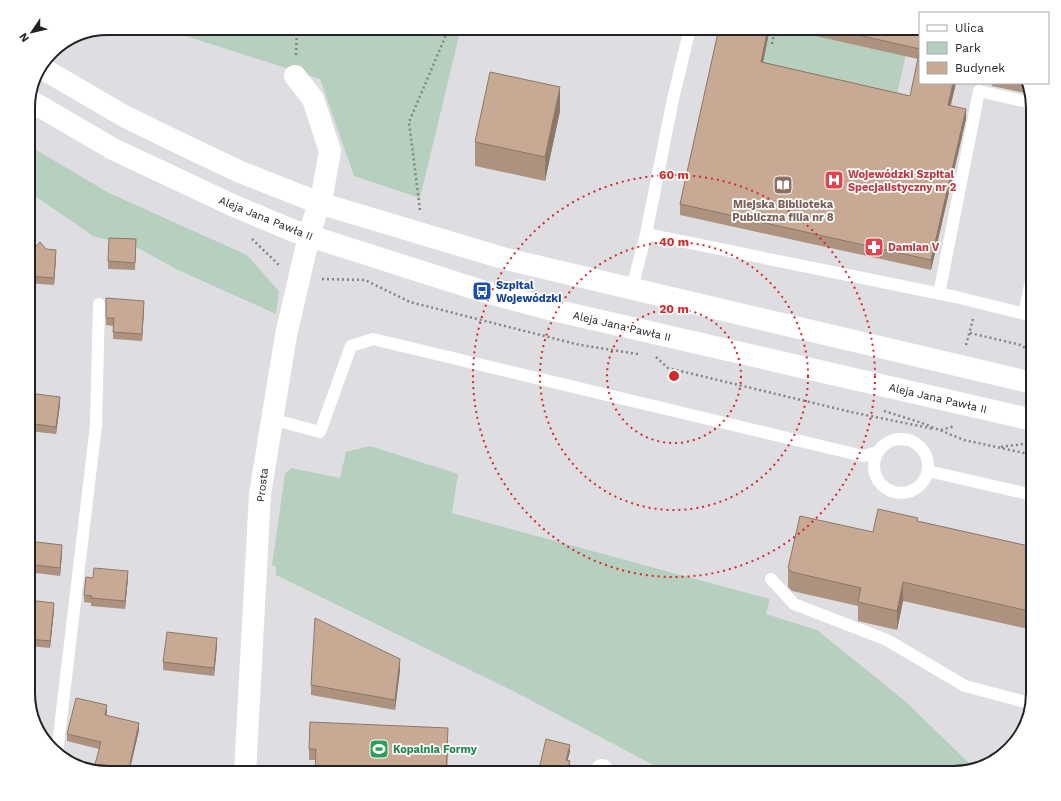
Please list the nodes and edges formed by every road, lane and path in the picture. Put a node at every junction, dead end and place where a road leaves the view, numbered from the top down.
1 (298, 35) edge
2 (446, 35) edge
3 (688, 35) edge
4 (774, 35) edge
5 (772, 44) dead end
6 (46, 70) edge
7 (295, 76) joint
8 (1025, 101) edge
9 (35, 104) edge
10 (319, 203) junction
11 (421, 214) dead end
12 (646, 234) junction
13 (309, 236) junction
14 (319, 279) dead end
15 (632, 288) junction
16 (939, 294) junction
17 (977, 302) junction
18 (99, 304) dead end
19 (1026, 314) edge
20 (970, 333) junction
21 (965, 347) dead end
22 (1026, 349) edge
23 (640, 355) dead end
24 (655, 357) dead end
25 (1026, 381) edge
26 (1026, 418) edge
27 (271, 419) junction
28 (959, 424) dead end
29 (940, 430) junction
30 (1026, 444) edge
31 (998, 447) junction
32 (878, 452) junction
33 (1026, 453) edge
34 (928, 471) junction
35 (1026, 493) edge
36 (771, 579) dead end
37 (1025, 703) edge
38 (58, 746) edge
39 (245, 766) edge

1 - 7 path
2 - 11 path
3 - 12 lane
4 - 5 path
6 - 10 street
7 - 10 street, Prosta
8 - 16 lane
9 - 13 street, Aleja Jana Pawła II
10 - 13 street, Prosta
10 - 15 street
12 - 15 lane
12 - 16 lane
13 - 26 street, Aleja Jana Pawła II
13 - 27 street, Prosta
14 - 23 path
15 - 25 street
16 - 17 lane
17 - 19 lane
17 - 20 path
18 - 38 lane
20 - 21 path
20 - 22 path
24 - 29 path
27 - 32 lane
27 - 39 street, Prosta
28 - 29 path
29 - 31 path
30 - 31 path
31 - 33 path
32 - 34 lane
32 - 34 lane
34 - 35 lane
36 - 37 lane

